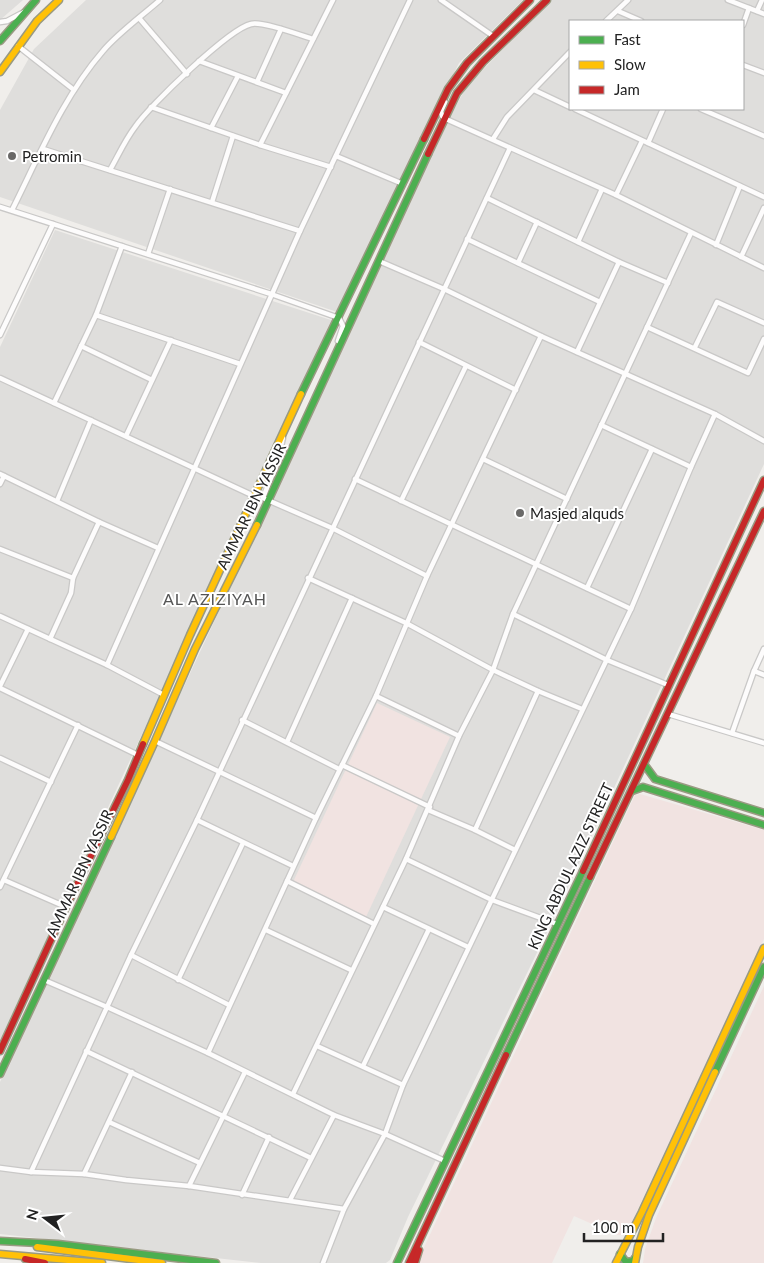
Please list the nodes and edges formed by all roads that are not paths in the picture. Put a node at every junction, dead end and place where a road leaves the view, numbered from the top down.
1 (36, 0) edge
2 (58, 0) edge
3 (160, 0) edge
4 (333, 0) edge
5 (410, 0) edge
6 (441, 0) edge
7 (530, 0) edge
8 (547, 0) edge
9 (628, 0) edge
10 (728, 0) edge
11 (762, 0) edge
12 (749, 8) junction
13 (25, 11) junction
14 (618, 11) junction
15 (757, 11) junction
16 (764, 14) edge
17 (139, 18) junction
18 (607, 20) edge
19 (639, 20) edge
20 (0, 22) edge
21 (744, 22) edge
22 (281, 30) junction
23 (493, 36) junction
24 (313, 39) junction
25 (0, 41) edge
26 (18, 46) junction
27 (569, 53) edge
28 (199, 62) junction
29 (744, 65) edge
30 (0, 72) edge
31 (187, 74) junction
32 (764, 74) edge
33 (238, 76) junction
34 (257, 82) junction
35 (451, 85) junction
36 (74, 90) junction
37 (534, 90) junction
38 (286, 93) junction
39 (151, 107) junction
40 (569, 107) edge
41 (577, 110) edge
42 (663, 110) edge
43 (703, 110) edge
44 (719, 110) edge
45 (717, 116) junction
46 (446, 119) junction
47 (211, 128) junction
48 (233, 136) junction
49 (764, 136) edge
50 (493, 139) junction
51 (642, 140) junction
52 (648, 143) junction
53 (260, 145) junction
54 (43, 148) junction
55 (510, 148) junction
56 (336, 156) junction
57 (330, 167) junction
58 (110, 170) junction
59 (403, 184) junction
60 (740, 186) junction
61 (170, 189) junction
62 (602, 189) junction
63 (616, 195) junction
64 (764, 197) edge
65 (487, 198) junction
66 (212, 202) junction
67 (0, 207) edge
68 (764, 208) edge
69 (12, 210) junction
70 (537, 222) junction
71 (53, 224) junction
72 (300, 231) junction
73 (691, 233) junction
74 (467, 240) junction
75 (578, 242) junction
76 (716, 245) junction
77 (122, 246) junction
78 (148, 254) junction
79 (741, 257) junction
80 (379, 261) junction
81 (619, 262) junction
82 (518, 264) junction
83 (764, 268) edge
84 (668, 283) junction
85 (444, 289) junction
86 (272, 294) junction
87 (600, 302) junction
88 (96, 314) junction
89 (339, 318) junction
90 (764, 323) edge
91 (647, 327) junction
92 (0, 335) edge
93 (541, 336) junction
94 (764, 339) edge
95 (171, 340) junction
96 (419, 342) junction
97 (80, 346) junction
98 (694, 347) junction
99 (577, 352) junction
100 (240, 364) junction
101 (330, 366) junction
102 (466, 366) junction
103 (625, 374) junction
104 (0, 378) edge
105 (152, 380) junction
106 (516, 390) junction
107 (54, 403) junction
108 (715, 414) junction
109 (91, 420) junction
110 (601, 425) junction
111 (286, 428) junction
112 (126, 436) junction
113 (764, 441) edge
114 (652, 448) junction
115 (483, 459) junction
116 (691, 467) junction
117 (193, 468) junction
118 (2, 475) edge
119 (355, 479) junction
120 (764, 480) edge
121 (0, 484) edge
122 (254, 496) junction
123 (566, 499) junction
124 (58, 501) junction
125 (401, 501) junction
126 (268, 502) junction
127 (764, 511) edge
128 (98, 522) junction
129 (762, 522) edge
130 (451, 524) junction
131 (332, 528) junction
132 (158, 548) junction
133 (0, 549) edge
134 (536, 564) junction
135 (427, 576) junction
136 (73, 578) junction
137 (308, 578) junction
138 (587, 588) junction
139 (352, 598) junction
140 (630, 609) junction
141 (513, 614) junction
142 (0, 616) edge
143 (406, 623) junction
144 (28, 629) junction
145 (50, 639) junction
146 (764, 650) edge
147 (606, 660) junction
148 (107, 665) junction
149 (492, 670) junction
150 (754, 671) junction
151 (764, 675) edge
152 (668, 685) junction
153 (0, 687) edge
154 (538, 692) junction
155 (164, 695) junction
156 (376, 696) junction
157 (582, 709) junction
158 (668, 714) junction
159 (242, 720) junction
160 (78, 725) junction
161 (732, 733) junction
162 (460, 736) junction
163 (155, 741) junction
164 (287, 742) junction
165 (764, 743) edge
166 (138, 756) junction
167 (0, 758) edge
168 (644, 764) junction
169 (340, 767) junction
170 (219, 772) junction
171 (655, 778) junction
172 (51, 782) junction
173 (651, 790) junction
174 (632, 791) junction
175 (429, 808) junction
176 (764, 813) edge
177 (316, 818) junction
178 (197, 820) junction
179 (764, 825) edge
180 (475, 830) junction
181 (242, 843) junction
182 (515, 850) junction
183 (406, 859) junction
184 (293, 866) junction
185 (4, 880) junction
186 (287, 881) junction
187 (0, 887) edge
188 (492, 900) junction
189 (66, 907) junction
190 (383, 908) junction
191 (374, 924) junction
192 (557, 924) junction
193 (429, 929) junction
194 (266, 930) junction
195 (468, 947) junction
196 (764, 948) edge
197 (131, 955) junction
198 (764, 967) edge
199 (351, 970) junction
200 (44, 980) junction
201 (178, 980) junction
202 (229, 1005) junction
203 (107, 1007) junction
204 (317, 1046) junction
205 (0, 1051) edge
206 (86, 1051) junction
207 (208, 1053) junction
208 (363, 1066) junction
209 (132, 1072) junction
210 (245, 1072) junction
211 (0, 1074) edge
212 (402, 1085) junction
213 (293, 1094) junction
214 (222, 1115) junction
215 (334, 1115) junction
216 (109, 1122) junction
217 (385, 1134) junction
218 (269, 1137) junction
219 (311, 1158) junction
220 (445, 1161) junction
221 (200, 1163) junction
222 (0, 1168) edge
223 (31, 1172) junction
224 (84, 1174) junction
225 (189, 1186) junction
226 (242, 1195) junction
227 (290, 1200) junction
228 (344, 1209) junction
229 (422, 1235) junction
230 (0, 1241) edge
231 (0, 1254) edge
232 (57, 1254) junction
233 (620, 1254) junction
234 (635, 1260) edge
235 (44, 1263) edge
236 (102, 1263) edge
237 (162, 1263) edge
238 (216, 1263) edge
239 (323, 1263) edge
240 (395, 1263) edge
241 (409, 1263) edge
242 (416, 1263) edge
243 (616, 1263) edge

1 - 13 street
2 - 26 street
3 - 17 street
4 - 24 street
5 - 56 street
6 - 23 street
7 - 23 street, AMMAR IBN YASSIR
8 - 46 street, AMMAR IBN YASSIR
9 - 14 street
10 - 12 street
11 - 15 street
12 - 15 street
12 - 21 street
13 - 20 street
13 - 25 street
14 - 18 street
14 - 19 street
15 - 16 street
17 - 31 street
17 - 36 street
22 - 24 street
22 - 28 street
22 - 34 street
23 - 35 street, AMMAR IBN YASSIR
24 - 38 street
26 - 30 street
26 - 36 street
27 - 37 street
28 - 31 street
28 - 33 street
29 - 32 street
31 - 39 street
33 - 34 street
33 - 47 street
34 - 38 street
35 - 46 street
35 - 59 street, AMMAR IBN YASSIR
36 - 54 street
37 - 40 street
37 - 50 street
38 - 53 street
39 - 47 street
39 - 58 street
41 - 51 street
42 - 52 street
43 - 45 street
44 - 45 street
45 - 49 street
46 - 50 street
46 - 80 street, AMMAR IBN YASSIR
47 - 48 street
48 - 53 street
48 - 66 street
50 - 55 street
51 - 52 street
51 - 63 street
52 - 60 street
53 - 57 street
54 - 58 street
54 - 69 street
55 - 62 street
55 - 65 street
56 - 57 street
56 - 59 street
57 - 72 street
58 - 61 street
59 - 89 street, AMMAR IBN YASSIR
60 - 64 street
60 - 76 street
61 - 66 street
61 - 78 street
62 - 63 street
62 - 75 street
63 - 73 street
65 - 70 street
65 - 74 street
66 - 72 street
67 - 69 street
68 - 79 street
69 - 71 street
70 - 75 street
70 - 82 street
71 - 77 street
71 - 92 street
72 - 86 street
73 - 76 street
73 - 84 street
74 - 82 street
74 - 85 street
75 - 81 street
76 - 79 street
77 - 78 street
77 - 88 street
78 - 86 street
79 - 83 street
80 - 85 street
80 - 101 street, AMMAR IBN YASSIR
81 - 84 street
81 - 87 street
82 - 87 street
84 - 91 street
85 - 93 street
85 - 96 street
86 - 89 street
86 - 100 street
87 - 99 street
88 - 95 street
88 - 97 street
89 - 101 street
89 - 111 street, AMMAR IBN YASSIR
90 - 98 street
91 - 98 street
91 - 103 street
93 - 99 street
93 - 106 street
94 - 98 street
95 - 100 street
95 - 105 street
96 - 102 street
96 - 119 street
97 - 105 street
97 - 107 street
99 - 103 street
100 - 117 street
101 - 126 street, AMMAR IBN YASSIR
102 - 106 street
102 - 125 street
103 - 108 street
103 - 110 street
104 - 107 street
105 - 112 street
106 - 115 street
107 - 109 street
108 - 113 street
108 - 116 street
109 - 112 street
109 - 124 street
110 - 114 street
110 - 123 street
111 - 122 street, AMMAR IBN YASSIR
111 - 126 street
112 - 117 street
114 - 116 street
114 - 138 street
115 - 123 street
115 - 130 street
116 - 140 street
117 - 122 street
117 - 132 street
118 - 121 street
118 - 124 street
119 - 125 street
119 - 131 street
120 - 152 street, KING ABDUL AZIZ STREET
122 - 155 street, AMMAR IBN YASSIR
123 - 134 street
124 - 128 street
125 - 130 street
126 - 131 street
126 - 163 street, AMMAR IBN YASSIR
127 - 129 street, KING ABDUL AZIZ STREET
128 - 132 street
128 - 136 street
129 - 158 street, KING ABDUL AZIZ STREET
130 - 134 street
130 - 135 street
131 - 135 street
131 - 137 street
132 - 148 street
133 - 136 street
134 - 138 street
134 - 141 street
135 - 143 street
136 - 145 street
137 - 139 street
137 - 159 street
138 - 140 street
139 - 143 street
139 - 164 street
140 - 147 street
141 - 147 street
141 - 149 street
142 - 144 street
143 - 149 street
143 - 156 street
144 - 145 street
144 - 153 street
145 - 148 street
146 - 150 street
147 - 152 street
147 - 157 street
148 - 155 street
149 - 154 street
149 - 162 street
150 - 151 street
150 - 161 street
152 - 192 street, KING ABDUL AZIZ STREET
153 - 160 street
154 - 157 street
154 - 180 street
155 - 166 street, AMMAR IBN YASSIR
156 - 162 street
156 - 169 street
157 - 182 street
158 - 161 street
158 - 168 street, KING ABDUL AZIZ STREET
159 - 164 street
159 - 170 street
160 - 166 street
160 - 172 street
161 - 165 street
162 - 175 street
163 - 170 street
163 - 200 street, AMMAR IBN YASSIR
164 - 169 street
166 - 189 street, AMMAR IBN YASSIR
167 - 172 street
168 - 171 street
168 - 174 street, KING ABDUL AZIZ STREET
169 - 175 street
169 - 177 street
170 - 177 street
170 - 178 street
171 - 173 street
171 - 176 street
172 - 185 street
173 - 174 street
173 - 179 street
174 - 229 street, KING ABDUL AZIZ STREET
175 - 180 street
175 - 183 street
177 - 184 street
178 - 181 street
178 - 197 street
180 - 182 street
181 - 184 street
181 - 201 street
182 - 188 street
183 - 188 street
183 - 190 street
184 - 186 street
185 - 187 street
185 - 189 street
186 - 191 street
186 - 194 street
188 - 192 street
188 - 195 street
189 - 205 street, AMMAR IBN YASSIR
190 - 191 street
190 - 193 street
191 - 199 street
192 - 220 street, KING ABDUL AZIZ STREET
193 - 195 street
193 - 208 street
194 - 199 street
194 - 202 street
195 - 212 street
196 - 233 street
197 - 201 street
197 - 203 street
198 - 234 street
199 - 204 street
200 - 203 street
200 - 211 street, AMMAR IBN YASSIR
201 - 202 street
202 - 207 street
203 - 206 street
203 - 207 street
204 - 208 street
204 - 213 street
206 - 209 street
206 - 223 street
207 - 210 street
208 - 212 street
209 - 214 street
209 - 216 street
210 - 213 street
210 - 214 street
212 - 217 street
213 - 215 street
214 - 218 street
214 - 221 street
215 - 217 street
215 - 219 street
216 - 221 street
216 - 224 street
217 - 220 street
217 - 228 street
218 - 219 street
218 - 226 street
219 - 227 street
220 - 240 street, KING ABDUL AZIZ STREET
221 - 225 street
222 - 223 street
223 - 224 street
224 - 225 street
225 - 226 street
226 - 227 street
227 - 228 street
228 - 239 street
229 - 241 street, KING ABDUL AZIZ STREET
229 - 242 street
230 - 232 street
230 - 238 street
231 - 232 street
231 - 235 street
232 - 236 street
232 - 237 street
233 - 234 street
233 - 243 street

